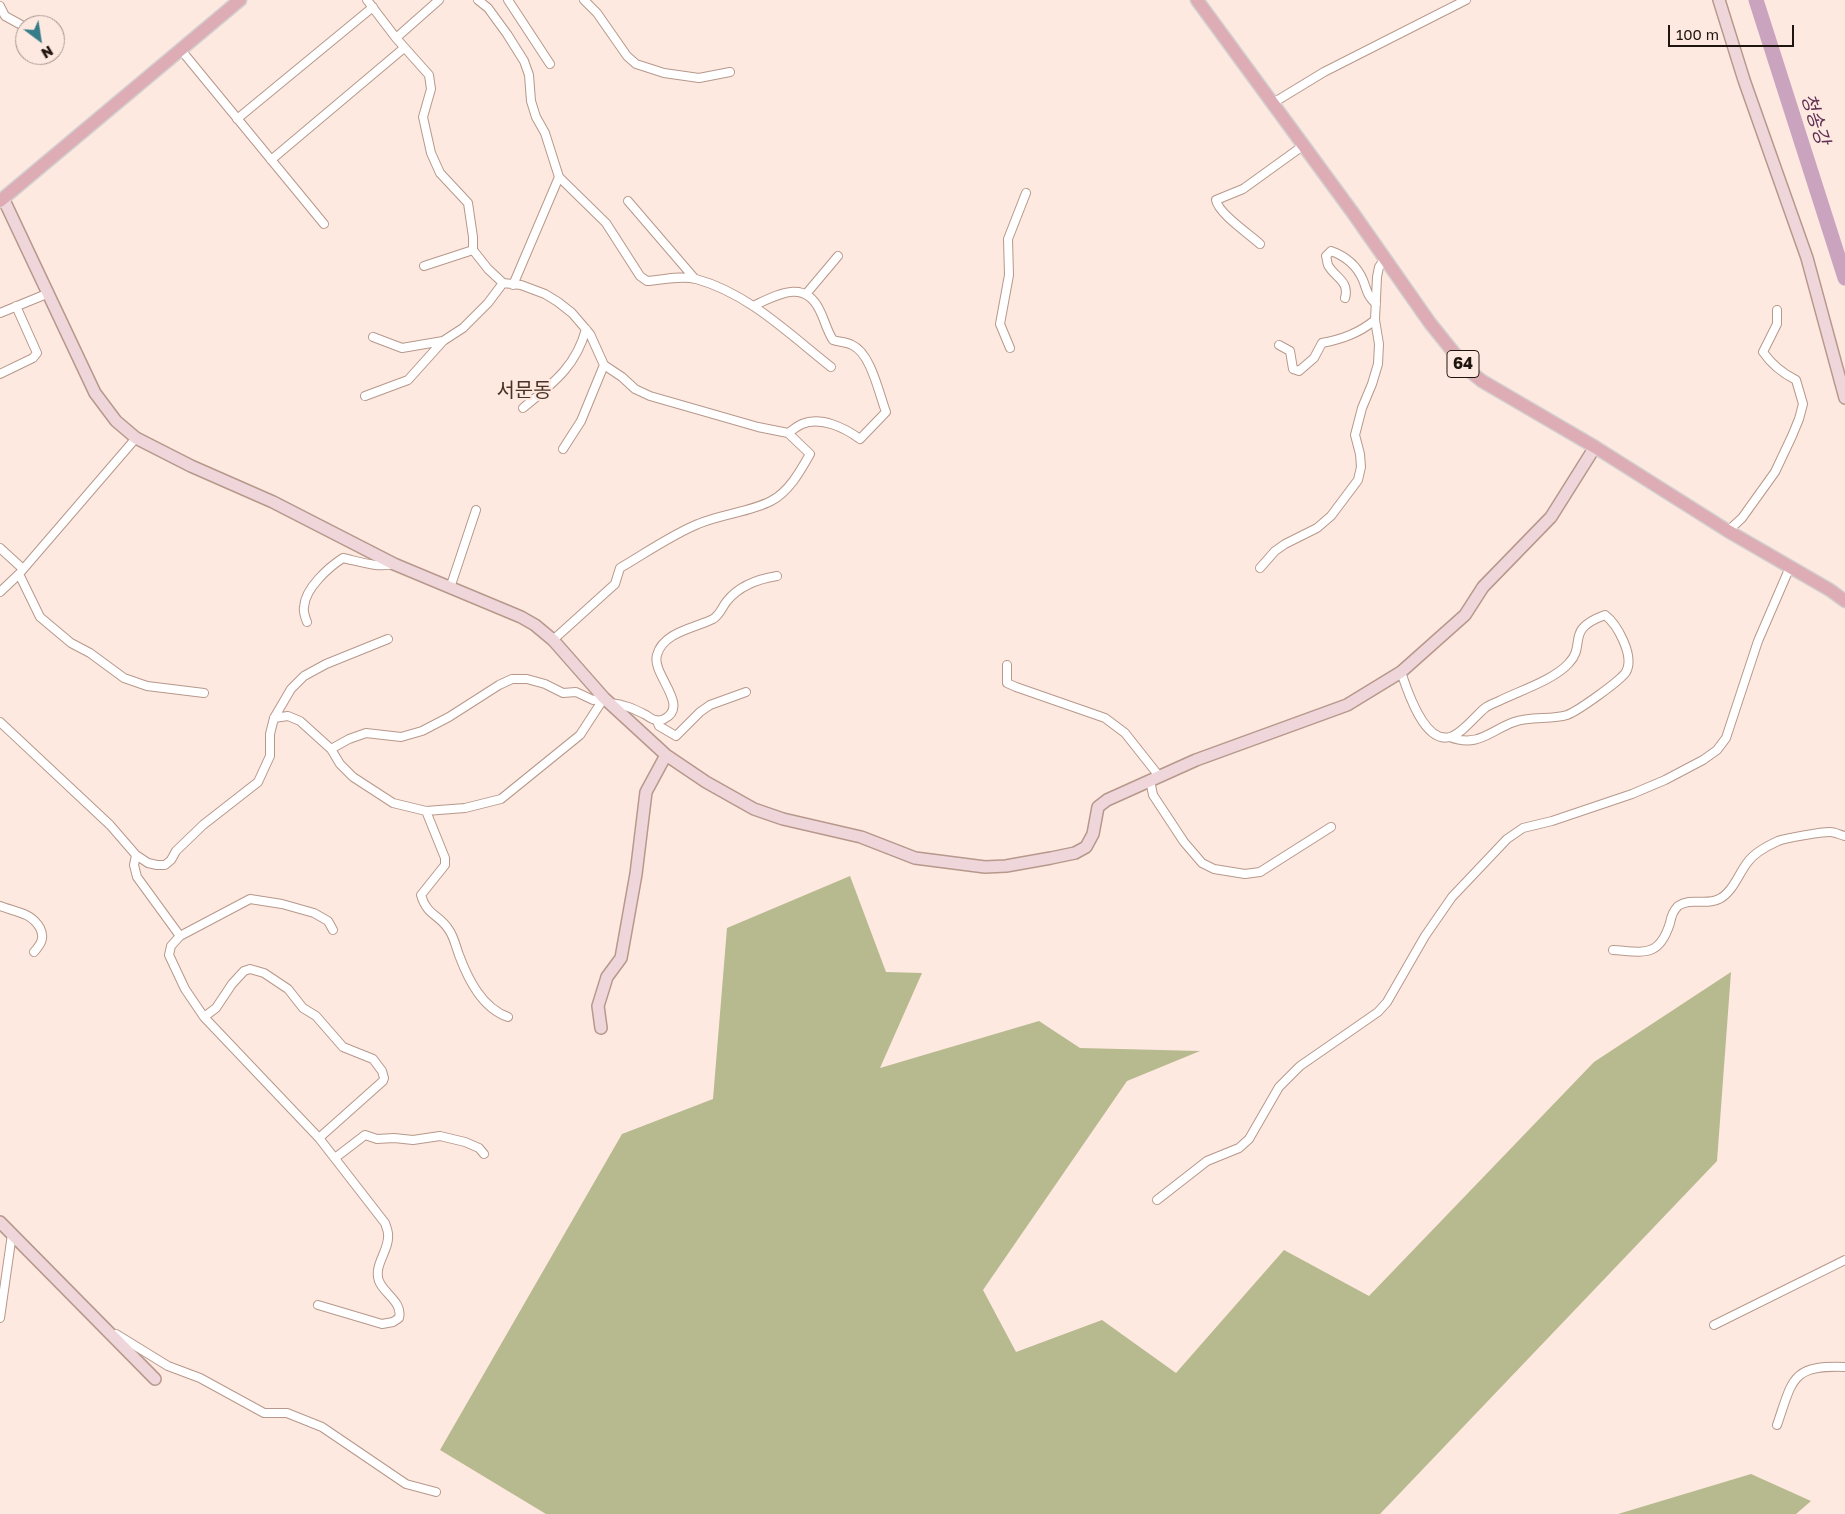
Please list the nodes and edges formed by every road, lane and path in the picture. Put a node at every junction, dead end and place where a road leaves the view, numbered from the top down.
1 (240, 0) edge
2 (367, 0) edge
3 (439, 0) edge
4 (478, 0) edge
5 (584, 0) edge
6 (1197, 0) edge
7 (1466, 0) edge
8 (1719, 0) edge
9 (511, 1) edge
10 (0, 6) edge
11 (373, 7) junction
12 (15, 22) edge
13 (396, 38) junction
14 (404, 48) junction
15 (181, 50) junction
16 (550, 64) dead end
17 (730, 72) dead end
18 (1273, 103) junction
19 (238, 119) junction
20 (1304, 145) junction
21 (271, 160) junction
22 (559, 177) junction
23 (1026, 193) dead end
24 (2, 199) edge
25 (628, 201) dead end
26 (324, 224) dead end
27 (1260, 244) dead end
28 (473, 250) junction
29 (838, 256) dead end
30 (1385, 258) junction
31 (424, 266) dead end
32 (695, 279) junction
33 (503, 284) junction
34 (513, 285) junction
35 (49, 293) junction
36 (806, 294) junction
37 (1344, 298) dead end
38 (1376, 304) junction
39 (16, 306) junction
40 (753, 306) junction
41 (1777, 310) dead end
42 (0, 313) edge
43 (1375, 320) junction
44 (586, 329) junction
45 (374, 337) dead end
46 (443, 341) junction
47 (1279, 345) dead end
48 (1010, 348) dead end
49 (604, 365) junction
50 (831, 366) dead end
51 (0, 374) edge
52 (365, 396) dead end
53 (1845, 398) edge
54 (523, 408) dead end
55 (788, 433) junction
56 (136, 438) junction
57 (1594, 447) junction
58 (564, 449) dead end
59 (476, 510) dead end
60 (1728, 531) junction
61 (0, 548) edge
62 (394, 564) junction
63 (1790, 567) junction
64 (1260, 568) dead end
65 (21, 571) junction
66 (777, 576) dead end
67 (450, 588) junction
68 (0, 592) edge
69 (1845, 601) edge
70 (307, 622) dead end
71 (388, 639) dead end
72 (552, 640) junction
73 (1007, 665) dead end
74 (1400, 672) junction
75 (746, 692) dead end
76 (204, 693) dead end
77 (607, 700) junction
78 (274, 718) junction
79 (657, 721) junction
80 (0, 722) edge
81 (1450, 737) junction
82 (331, 749) junction
83 (666, 755) junction
84 (1154, 778) junction
85 (426, 811) junction
86 (1331, 827) dead end
87 (1845, 836) edge
88 (136, 855) junction
89 (0, 906) edge
90 (333, 930) dead end
91 (180, 936) junction
92 (1613, 950) dead end
93 (34, 952) dead end
94 (204, 1017) junction
95 (508, 1017) dead end
96 (601, 1028) dead end
97 (319, 1138) junction
98 (484, 1154) dead end
99 (335, 1158) junction
100 (1157, 1200) dead end
101 (0, 1222) edge
102 (12, 1234) junction
103 (1845, 1260) edge
104 (318, 1305) dead end
105 (0, 1318) edge
106 (1714, 1324) dead end
107 (101, 1325) junction
108 (1845, 1367) edge
109 (155, 1379) dead end
110 (1777, 1424) dead end
111 (436, 1492) dead end

1 - 15 main road
2 - 11 street
3 - 13 street
4 - 22 street
5 - 17 street
6 - 18 main road, 64
7 - 18 street
8 - 53 street
9 - 16 street
10 - 12 street
11 - 13 street
11 - 19 street
13 - 14 street
14 - 21 street
14 - 28 street
15 - 19 street
15 - 24 main road
18 - 20 main road, 64
19 - 21 street
20 - 27 street
20 - 30 main road, 64
21 - 26 street
22 - 32 street
22 - 34 street
23 - 48 street
24 - 35 street
25 - 32 street
28 - 31 street
28 - 33 street
29 - 36 street
30 - 38 street
30 - 57 main road, 64
32 - 40 street
33 - 34 street
33 - 46 street
34 - 44 street
35 - 39 street
35 - 56 street
36 - 40 street
36 - 55 street
37 - 38 street
38 - 43 street
39 - 42 street
39 - 51 street
40 - 50 street
41 - 60 street
43 - 47 street
43 - 64 street
44 - 49 street
44 - 54 street
45 - 46 street
46 - 52 street
49 - 55 street
49 - 58 street
55 - 72 street
56 - 62 street
56 - 65 street
57 - 60 main road, 64
57 - 74 street
59 - 67 street
60 - 63 main road, 64
61 - 65 street
62 - 67 street
62 - 70 street
63 - 69 main road, 64
63 - 100 street
65 - 68 street
65 - 76 street
66 - 79 street
67 - 72 street
71 - 78 street
72 - 77 street
73 - 84 street
74 - 81 street
74 - 84 street
75 - 79 street
77 - 79 street
77 - 82 street
77 - 83 street
77 - 85 street
78 - 82 street
78 - 88 street
80 - 88 street
81 - 81 street
82 - 85 street
83 - 84 street
83 - 96 street
84 - 86 street
85 - 95 street
87 - 92 street
88 - 91 street
89 - 93 street
90 - 91 street
91 - 94 street
94 - 97 street
94 - 97 street
97 - 99 street
98 - 99 street
99 - 104 street
101 - 102 street
102 - 105 street
102 - 107 street
103 - 106 street
107 - 109 street
107 - 111 street
108 - 110 street

